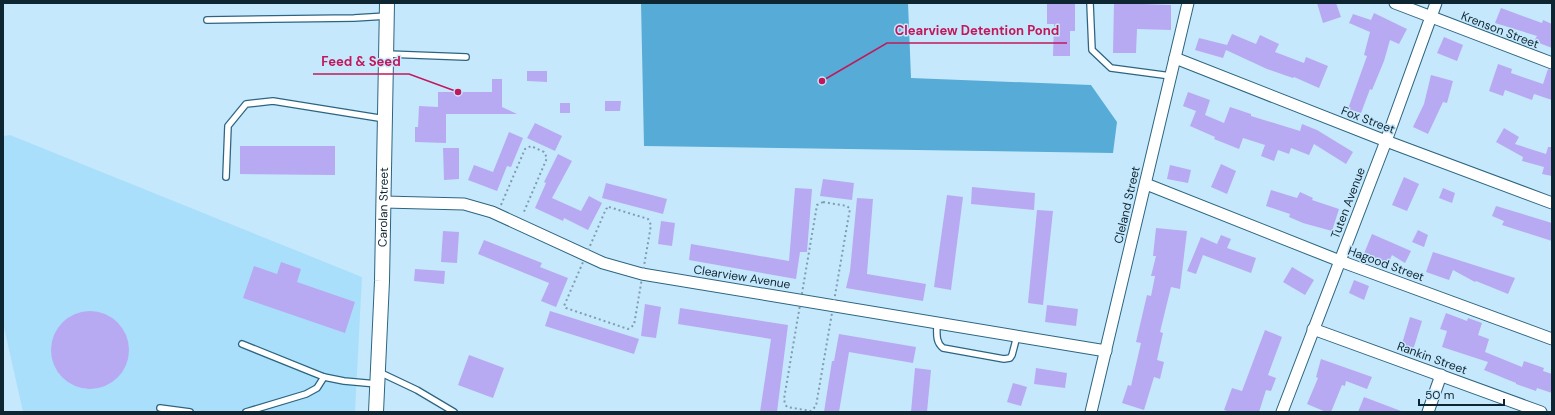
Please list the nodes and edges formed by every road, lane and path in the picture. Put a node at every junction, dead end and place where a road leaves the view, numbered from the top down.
1 (1090, 3) edge
2 (1188, 3) edge
3 (1395, 3) edge
4 (1436, 3) edge
5 (387, 9) edge
6 (1431, 17) junction
7 (207, 20) dead end
8 (387, 54) junction
9 (466, 57) dead end
10 (1175, 58) junction
11 (1552, 63) edge
12 (1171, 76) junction
13 (386, 119) junction
14 (1386, 141) junction
15 (226, 177) dead end
16 (1146, 184) junction
17 (384, 202) junction
18 (1552, 203) edge
19 (497, 214) junction
20 (519, 224) junction
21 (1340, 261) junction
22 (937, 323) junction
23 (1313, 329) junction
24 (1017, 336) junction
25 (1552, 340) edge
26 (242, 344) dead end
27 (1106, 351) junction
28 (1441, 375) junction
29 (324, 377) junction
30 (377, 378) junction
31 (160, 408) dead end
32 (190, 412) edge
33 (246, 412) edge
34 (376, 412) edge
35 (454, 412) edge
36 (1091, 412) edge
37 (1282, 412) edge
38 (1428, 412) edge
39 (1541, 412) edge

1 - 12 lane
2 - 10 street, Cleland Street
3 - 6 street, Krenson Street
4 - 6 street, Tuten Avenue
5 - 7 lane
5 - 8 street, Carolan Street
6 - 11 street, Krenson Street
6 - 14 street, Tuten Avenue
8 - 9 lane
8 - 13 street, Carolan Street
10 - 12 street, Cleland Street
10 - 14 street, Fox Street
12 - 16 street, Cleland Street
13 - 15 lane
13 - 17 street, Carolan Street
14 - 18 street, Fox Street
14 - 21 street, Tuten Avenue
16 - 21 street, Hagood Street
16 - 27 street, Cleland Street
17 - 19 street, Clearview Avenue
17 - 30 street, Carolan Street
19 - 20 street, Clearview Avenue
19 - 20 path
20 - 22 street, Clearview Avenue
21 - 23 street, Tuten Avenue
21 - 25 street, Hagood Street
22 - 24 street, Clearview Avenue
22 - 24 lane
23 - 28 street, Rankin Street
23 - 37 street, Tuten Avenue
24 - 27 street, Clearview Avenue
26 - 29 lane
27 - 36 street, Cleland Street
28 - 38 street
28 - 39 street, Rankin Street
29 - 30 lane
29 - 33 lane
30 - 34 street, Carolan Street
30 - 35 lane
31 - 32 lane

